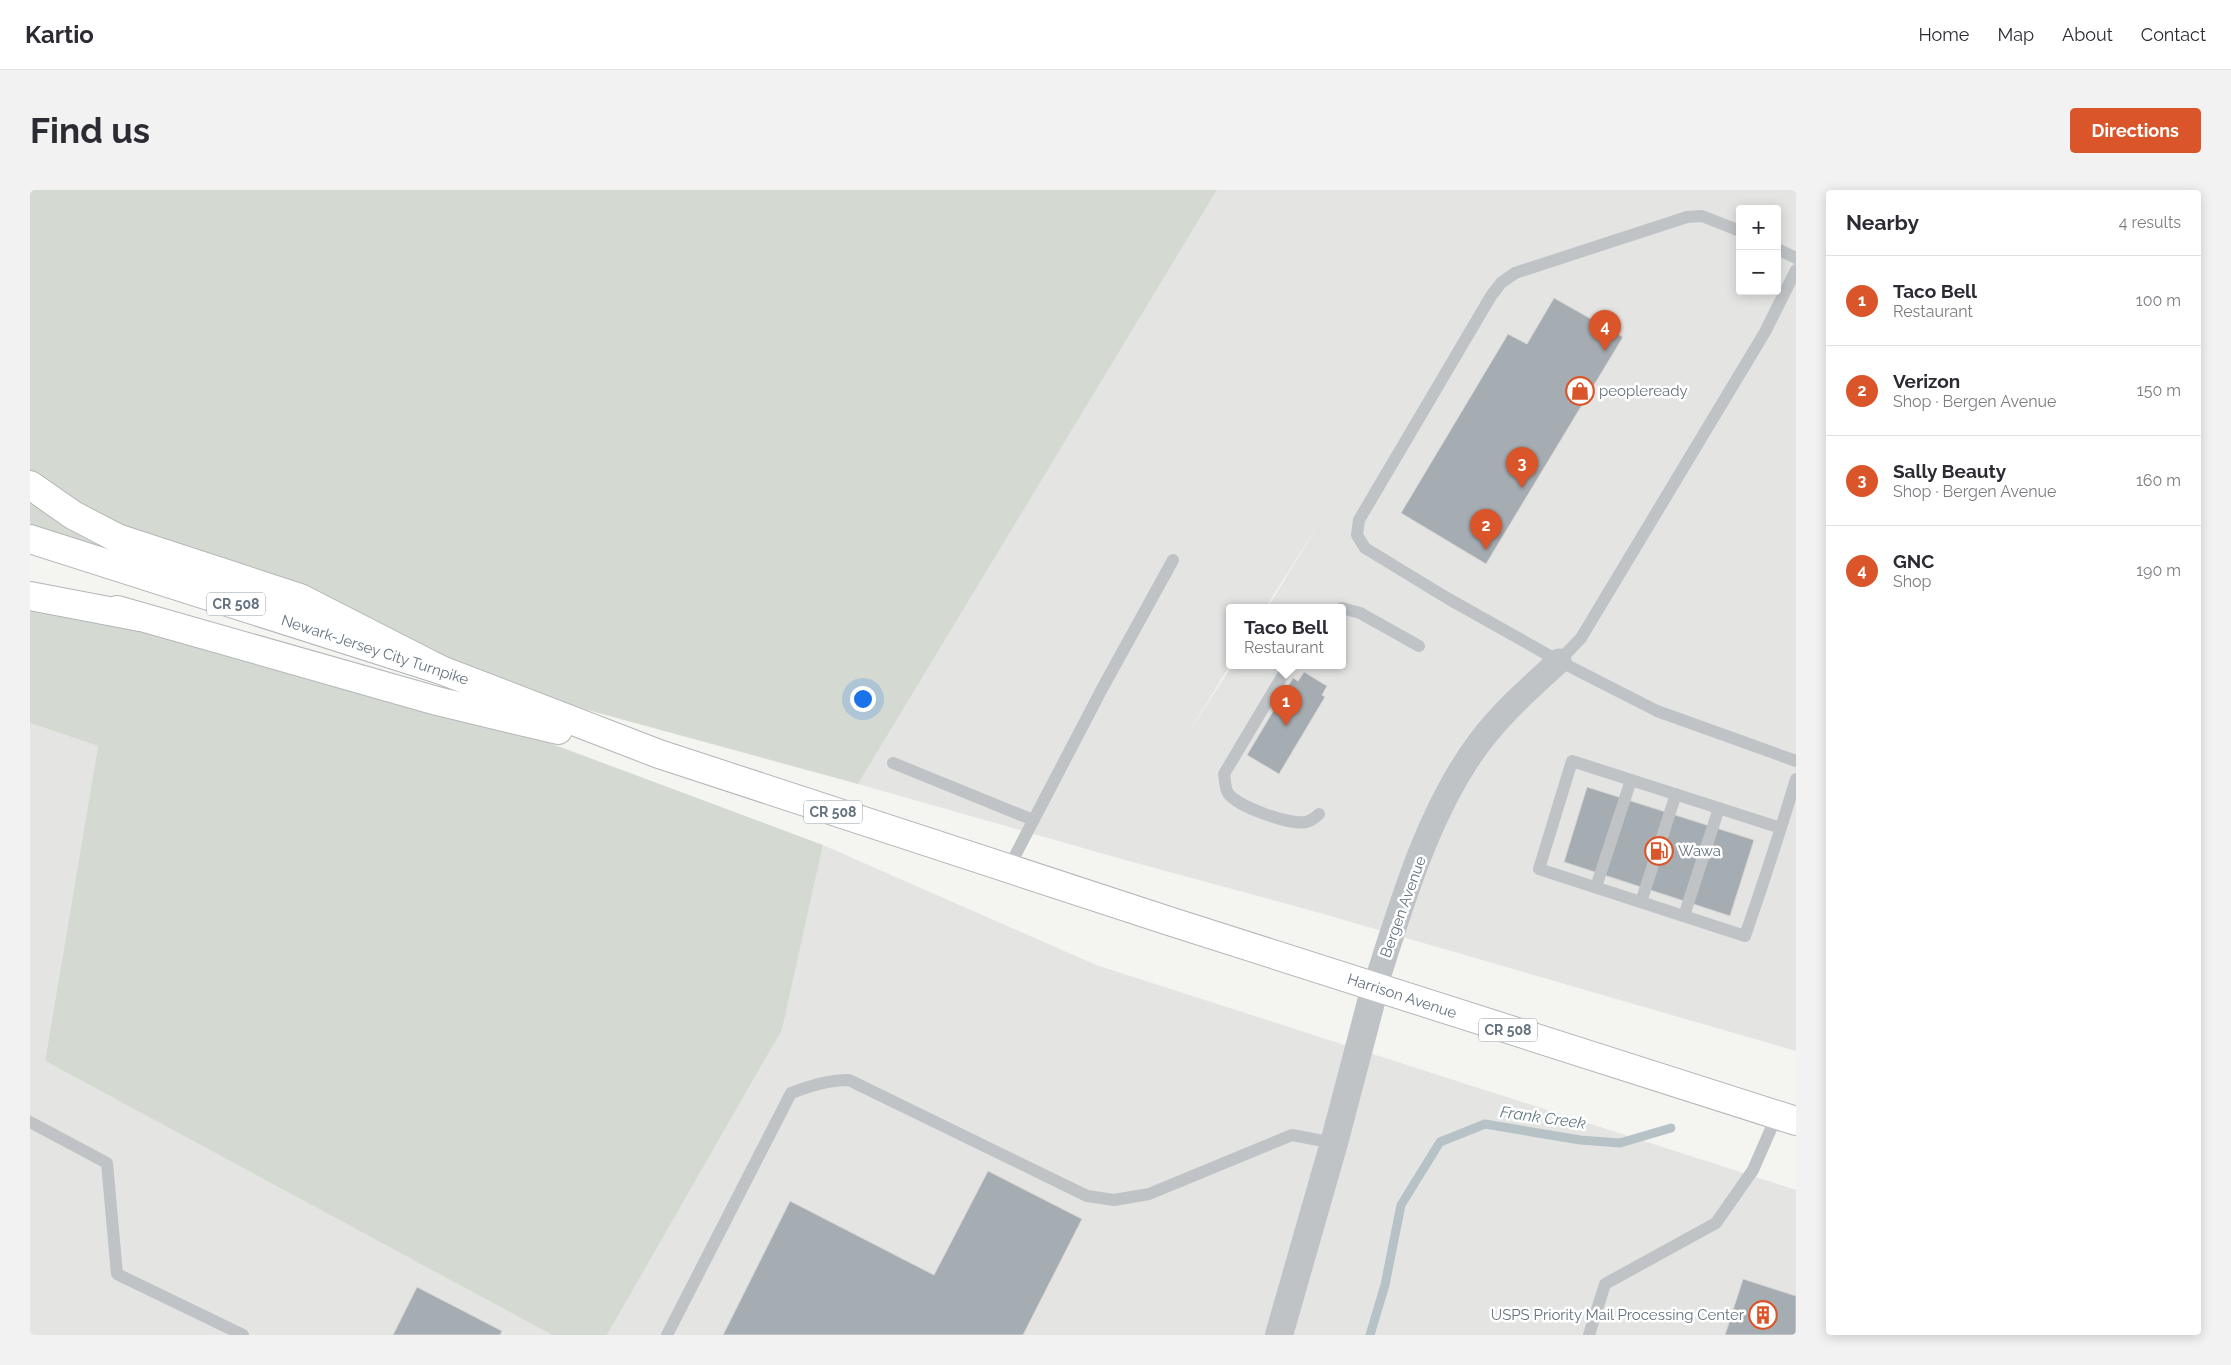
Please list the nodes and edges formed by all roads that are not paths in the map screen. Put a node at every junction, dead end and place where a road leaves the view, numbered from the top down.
1 (1736, 229) edge
2 (1779, 250) edge
3 (1796, 258) edge
4 (1796, 270) edge
5 (30, 485) edge
6 (30, 539) edge
7 (1172, 560) dead end
8 (30, 583) edge
9 (30, 596) edge
10 (1346, 609) edge
11 (140, 617) junction
12 (1419, 646) dead end
13 (1559, 661) junction
14 (1287, 669) edge
15 (442, 670) junction
16 (659, 754) junction
17 (1796, 761) edge
18 (893, 763) dead end
19 (1796, 779) edge
20 (1631, 780) junction
21 (1676, 794) junction
22 (1719, 808) junction
23 (1318, 814) dead end
24 (1033, 820) junction
25 (1780, 828) junction
26 (1008, 869) junction
27 (1596, 887) junction
28 (1641, 902) junction
29 (1684, 916) junction
30 (1375, 987) junction
31 (1786, 1118) edge
32 (30, 1122) edge
33 (1334, 1143) junction
34 (243, 1335) edge
35 (667, 1335) edge
36 (1278, 1335) edge
37 (1589, 1335) edge

1 - 13 lane
2 - 3 lane
4 - 13 lane
5 - 15 main road
6 - 15 main road, Newark-Jersey City Turnpike / CR 508
7 - 24 lane
8 - 11 main road, Newark-Jersey City Turnpike / CR 508
9 - 11 main road
10 - 12 lane
11 - 16 main road, Newark-Jersey City Turnpike / CR 508
13 - 17 lane
13 - 30 street, Bergen Avenue
14 - 23 lane
15 - 16 main road, Newark-Jersey City Turnpike / CR 508
16 - 26 main road, Newark-Jersey City Turnpike / CR 508
18 - 24 lane
19 - 25 lane
20 - 21 lane
20 - 27 lane
20 - 27 lane
21 - 22 lane
21 - 28 lane
22 - 25 lane
22 - 29 lane
24 - 26 lane
25 - 29 lane
26 - 30 main road, Harrison Avenue / CR 508
27 - 28 lane
28 - 29 lane
30 - 31 main road, Harrison Avenue / CR 508
30 - 33 street, Bergen Avenue
31 - 37 lane
32 - 34 lane
33 - 35 lane
33 - 36 street, Bergen Avenue

